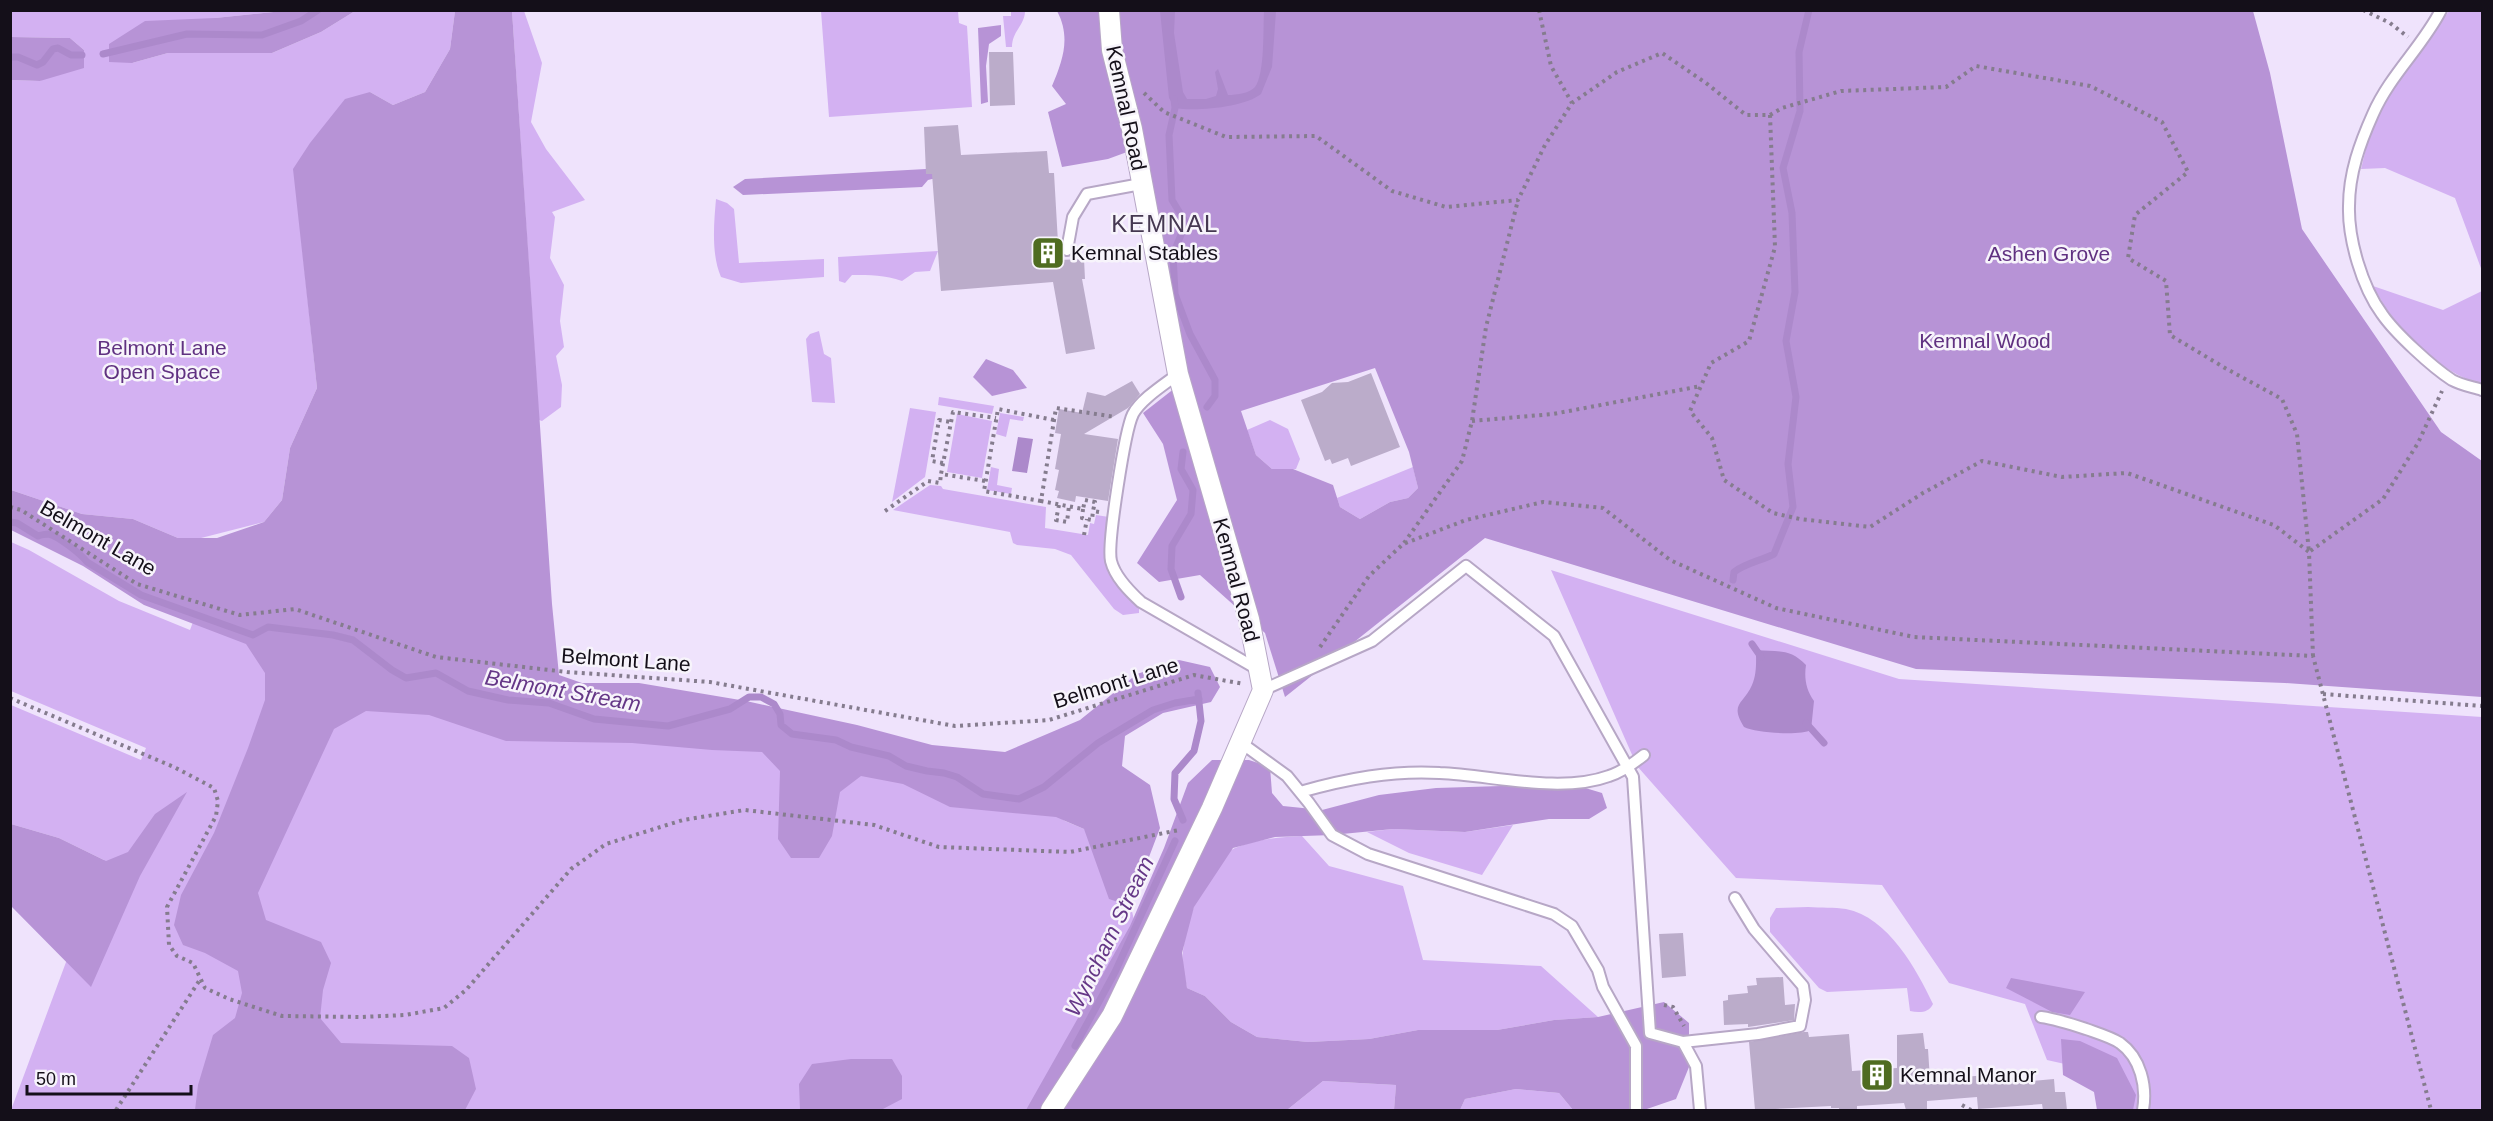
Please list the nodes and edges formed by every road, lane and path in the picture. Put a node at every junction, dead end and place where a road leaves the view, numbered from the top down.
1 (1109, 10) edge
2 (1539, 10) edge
3 (2363, 10) edge
4 (2441, 10) edge
5 (2417, 45) junction
6 (1572, 103) junction
7 (1164, 112) dead end
8 (1770, 115) junction
9 (1141, 184) junction
10 (1518, 200) junction
11 (1067, 250) dead end
12 (1178, 374) junction
13 (2453, 380) junction
14 (1701, 386) junction
15 (2482, 390) edge
16 (996, 418) junction
17 (1054, 420) junction
18 (1131, 420) junction
19 (1472, 421) junction
20 (951, 422) junction
21 (943, 463) junction
22 (941, 474) junction
23 (985, 481) junction
24 (1041, 501) junction
25 (1059, 505) junction
26 (1069, 506) junction
27 (10, 507) edge
28 (1083, 509) junction
29 (885, 511) dead end
30 (1093, 511) junction
31 (1114, 514) junction
32 (1087, 519) junction
33 (1084, 535) dead end
34 (1403, 544) junction
35 (2308, 552) junction
36 (1315, 654) dead end
37 (2313, 656) junction
38 (1261, 680) junction
39 (2323, 694) junction
40 (10, 699) edge
41 (2482, 706) edge
42 (1240, 742) junction
43 (1644, 755) dead end
44 (1627, 767) junction
45 (1300, 792) junction
46 (1204, 825) junction
47 (1735, 898) dead end
48 (201, 978) junction
49 (1660, 1005) dead end
50 (2041, 1017) dead end
51 (1686, 1042) junction
52 (1962, 1105) dead end
53 (116, 1110) edge
54 (1051, 1110) edge
55 (1636, 1110) edge
56 (1700, 1110) edge
57 (1971, 1110) edge
58 (2143, 1110) edge
59 (2431, 1110) edge

1 - 9 street, Kemnal Road
2 - 6 path
3 - 5 path
4 - 5 lane
5 - 13 lane
6 - 8 path
6 - 10 path
7 - 10 path
8 - 14 path
8 - 35 path
9 - 11 lane
9 - 12 street, Kemnal Road
10 - 19 path
12 - 18 lane
12 - 38 street, Kemnal Road
13 - 15 lane
13 - 35 path
14 - 19 path
14 - 35 path
16 - 17 path
16 - 20 path
16 - 23 path
17 - 18 path
17 - 24 path
18 - 31 lane
19 - 34 path
20 - 21 path
20 - 21 path
21 - 22 path
22 - 23 path
22 - 29 path
23 - 24 path
24 - 25 path
25 - 26 path
25 - 26 path
26 - 28 path
27 - 38 path, Belmont Lane
28 - 30 path
28 - 32 path
30 - 31 path
30 - 32 path
31 - 38 lane
32 - 33 path
34 - 36 path
34 - 37 path
35 - 37 path
37 - 39 path
38 - 42 street
38 - 44 lane
39 - 41 path
39 - 59 path
40 - 48 path
42 - 45 lane
42 - 46 street
43 - 44 lane
44 - 45 lane
44 - 51 lane
45 - 55 lane
46 - 48 path
46 - 54 street
47 - 51 lane
48 - 53 path
49 - 51 path
50 - 58 lane
51 - 56 lane
52 - 57 path

